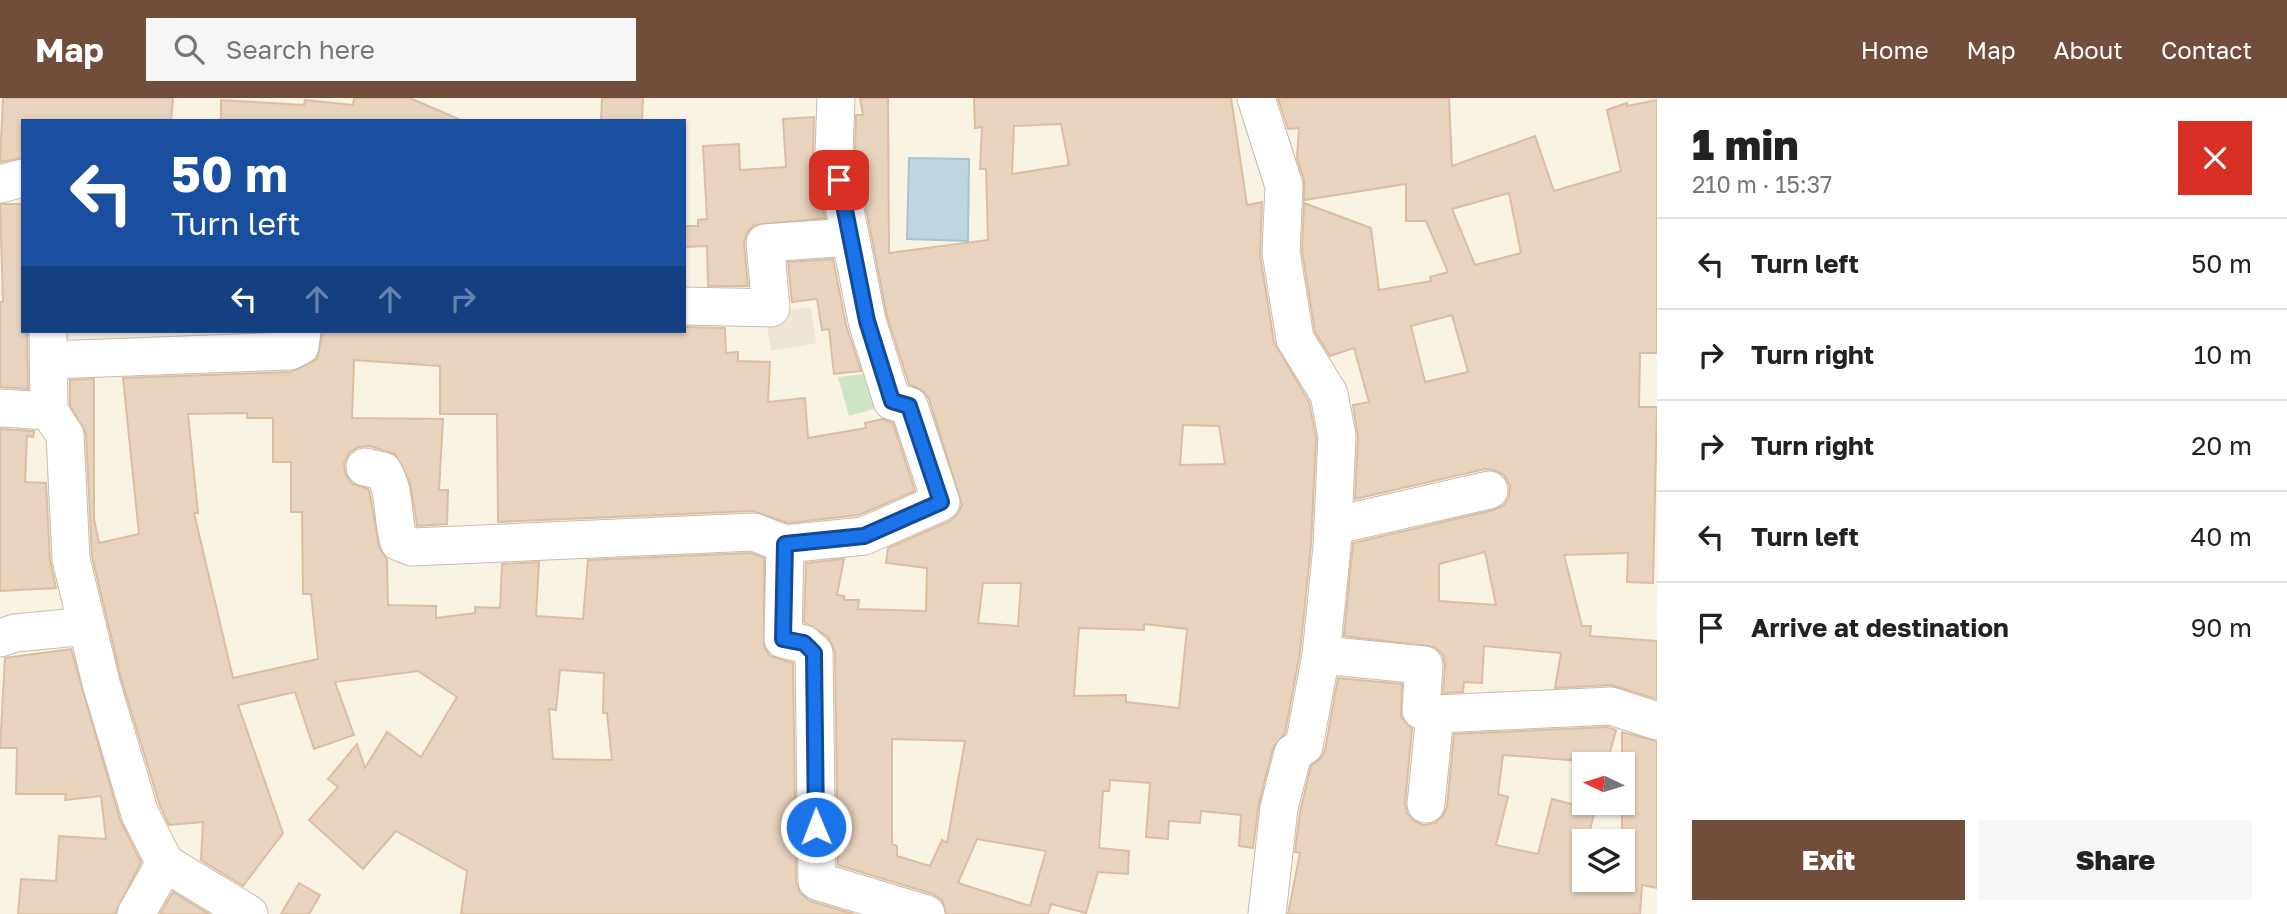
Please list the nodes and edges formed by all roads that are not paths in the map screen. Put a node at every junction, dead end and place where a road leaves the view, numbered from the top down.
1 (836, 98) edge
2 (1256, 98) edge
3 (21, 179) edge
4 (0, 184) edge
5 (850, 237) junction
6 (686, 306) edge
7 (302, 333) edge
8 (49, 345) edge
9 (0, 408) edge
10 (49, 411) junction
11 (365, 467) dead end
12 (1489, 490) dead end
13 (1334, 526) junction
14 (785, 544) junction
15 (87, 626) junction
16 (0, 638) edge
17 (1321, 655) junction
18 (1435, 714) junction
19 (1657, 721) edge
20 (1426, 804) dead end
21 (164, 863) junction
22 (136, 914) edge
23 (249, 914) edge
24 (926, 914) edge
25 (1267, 914) edge

1 - 5 street
2 - 13 street
3 - 4 street
5 - 6 street
5 - 14 street
7 - 8 street
8 - 10 street
9 - 10 street
10 - 15 street
11 - 14 street
12 - 13 street
13 - 17 street
14 - 24 street
15 - 16 street
15 - 21 street
17 - 18 street
17 - 25 street
18 - 19 street
18 - 20 street
21 - 22 street
21 - 23 street

